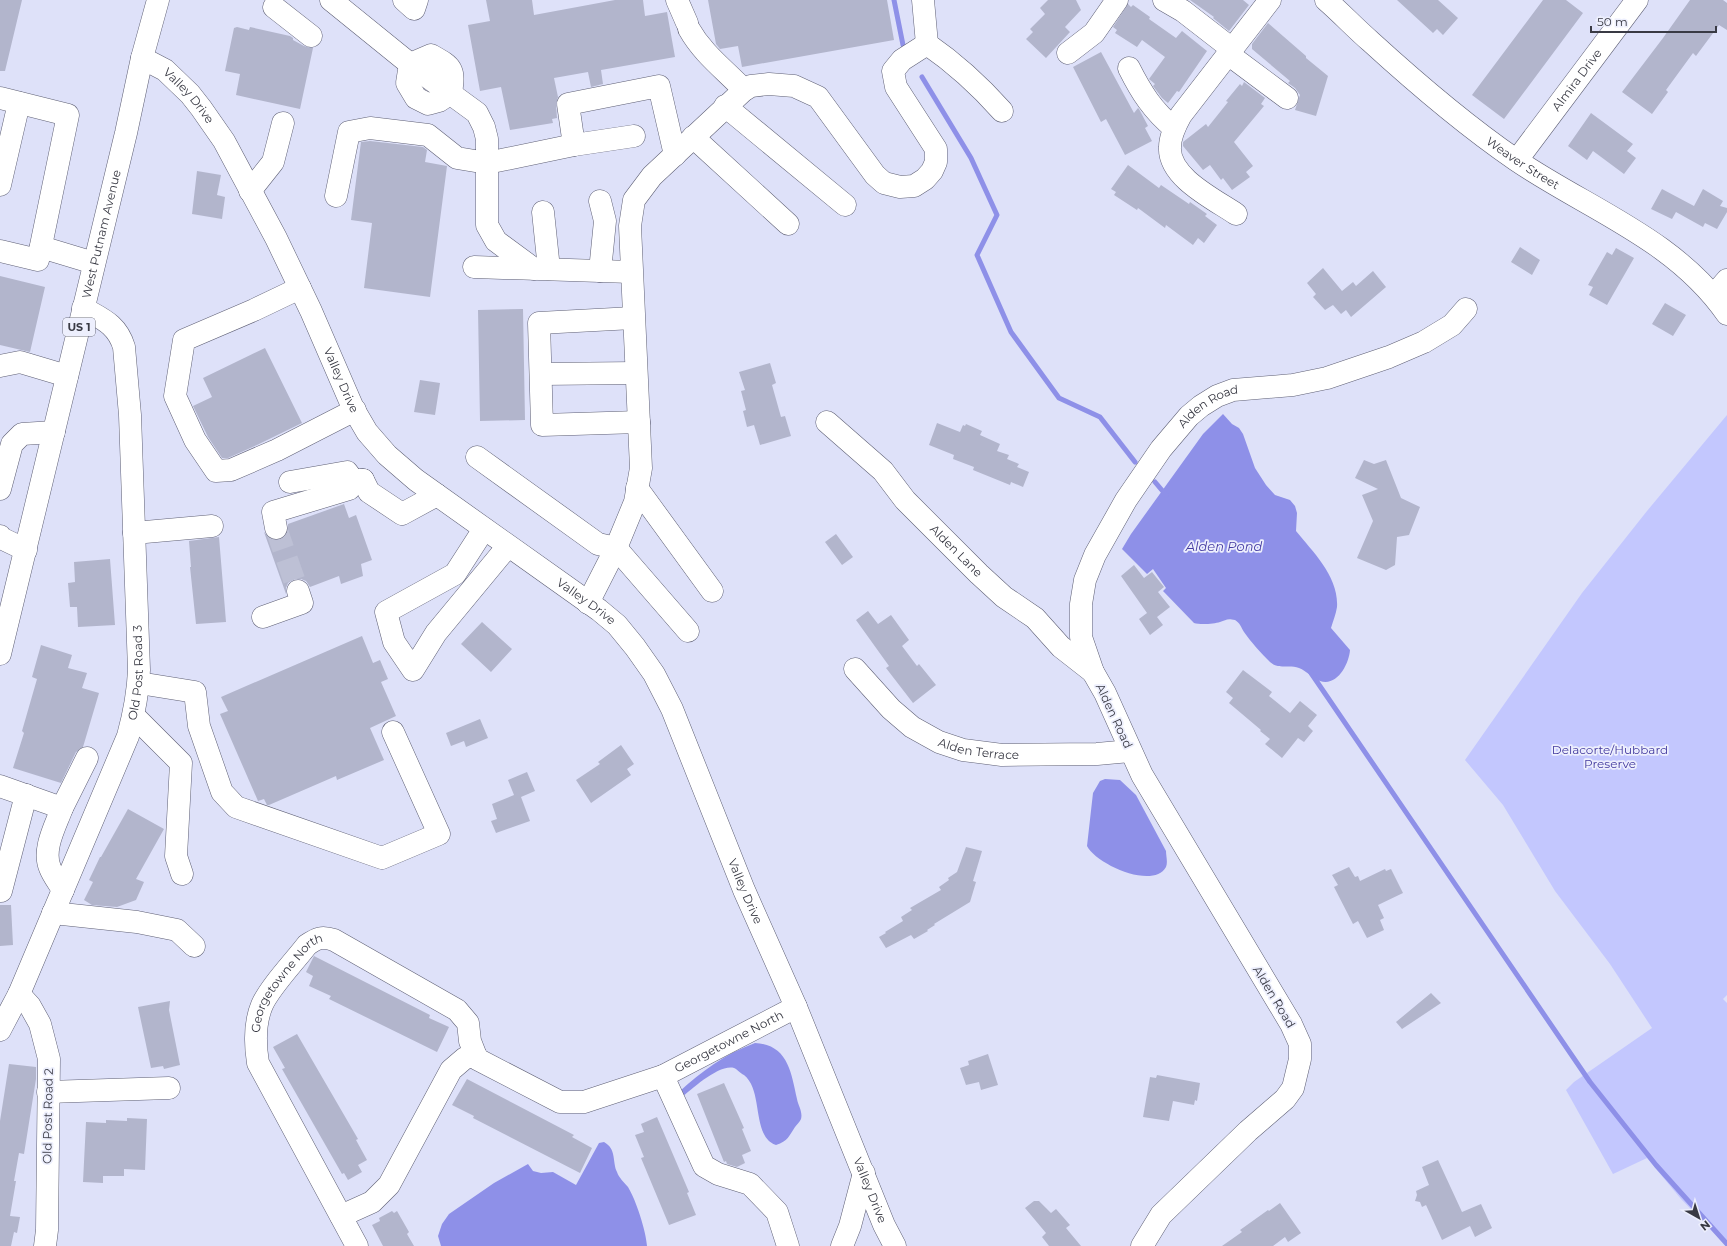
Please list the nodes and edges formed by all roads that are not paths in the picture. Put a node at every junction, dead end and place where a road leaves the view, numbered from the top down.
1 (158, 0) edge
2 (331, 0) edge
3 (404, 0) edge
4 (417, 0) edge
5 (677, 0) edge
6 (923, 0) edge
7 (1117, 0) edge
8 (1164, 0) edge
9 (1270, 0) edge
10 (1326, 0) edge
11 (273, 2) edge
12 (1630, 3) edge
13 (311, 36) dead end
14 (927, 44) junction
15 (1230, 51) junction
16 (1068, 52) dead end
17 (142, 58) junction
18 (1129, 68) dead end
19 (748, 88) junction
20 (1287, 98) dead end
21 (10, 101) edge
22 (725, 106) junction
23 (1002, 111) dead end
24 (283, 123) dead end
25 (1174, 128) junction
26 (634, 136) dead end
27 (693, 138) junction
28 (574, 145) junction
29 (675, 155) junction
30 (1517, 160) junction
31 (488, 163) junction
32 (0, 185) edge
33 (250, 191) junction
34 (336, 196) dead end
35 (600, 201) dead end
36 (845, 205) dead end
37 (543, 212) dead end
38 (1236, 214) dead end
39 (788, 224) dead end
40 (41, 247) junction
41 (0, 251) edge
42 (94, 262) junction
43 (474, 267) dead end
44 (542, 269) junction
45 (600, 271) junction
46 (631, 272) junction
47 (1720, 287) edge
48 (300, 288) junction
49 (83, 308) junction
50 (1466, 309) dead end
51 (1727, 314) edge
52 (633, 318) junction
53 (1, 367) edge
54 (636, 373) junction
55 (541, 374) junction
56 (67, 376) junction
57 (355, 410) junction
58 (639, 422) junction
59 (827, 422) dead end
60 (54, 432) junction
61 (390, 457) junction
62 (477, 457) dead end
63 (358, 480) junction
64 (290, 482) dead end
65 (637, 488) junction
66 (0, 489) edge
67 (437, 495) junction
68 (212, 526) dead end
69 (276, 528) tunnel mouth
70 (484, 529) junction
71 (134, 533) junction
72 (0, 536) edge
73 (508, 546) junction
74 (616, 548) junction
75 (26, 550) junction
76 (455, 574) junction
77 (474, 587) junction
78 (298, 591) tunnel mouth
79 (712, 591) dead end
80 (588, 603) junction
81 (263, 617) dead end
82 (4, 619) edge
83 (688, 631) dead end
84 (0, 654) edge
85 (854, 669) dead end
86 (1093, 672) junction
87 (139, 683) junction
88 (134, 716) junction
89 (393, 732) dead end
90 (1130, 751) junction
91 (87, 758) dead end
92 (0, 786) edge
93 (26, 795) junction
94 (62, 808) junction
95 (182, 874) dead end
96 (63, 890) junction
97 (1, 891) dead end
98 (53, 913) junction
99 (194, 946) dead end
100 (19, 994) junction
101 (796, 1007) junction
102 (0, 1030) edge
103 (476, 1056) junction
104 (663, 1076) junction
105 (169, 1088) dead end
106 (48, 1092) junction
107 (864, 1173) junction
108 (341, 1216) junction
109 (45, 1246) edge
110 (357, 1246) edge
111 (788, 1246) edge
112 (842, 1246) edge
113 (895, 1246) edge
114 (1142, 1246) edge

1 - 17 street, West Putnam Avenue / US 1
2 - 31 street
3 - 4 street
5 - 19 street
6 - 14 street
7 - 16 street
8 - 15 street
9 - 15 street
10 - 30 street, Weaver Street
11 - 13 street
12 - 30 street, Almira Drive
14 - 19 street
14 - 23 street
15 - 20 street
15 - 25 street
17 - 33 street, Valley Drive
17 - 42 street, West Putnam Avenue / US 1
18 - 25 street
19 - 22 street
21 - 32 street
21 - 40 street
22 - 27 street
22 - 36 street
24 - 33 street
25 - 38 street
26 - 28 street
27 - 29 street
27 - 39 street
28 - 29 street
28 - 31 street
29 - 46 street
30 - 47 street, Weaver Street
31 - 34 street
31 - 44 street
33 - 48 street, Valley Drive
35 - 45 street
37 - 44 street
40 - 41 street
40 - 42 street
42 - 49 street, West Putnam Avenue / US 1
43 - 44 street
44 - 45 street
45 - 46 street
46 - 52 street
47 - 51 street, Weaver Street
48 - 57 street, Valley Drive
48 - 57 street
49 - 56 street, West Putnam Avenue / US 1
49 - 71 street, Old Post Road 3
50 - 86 street, Alden Road
52 - 54 street
52 - 55 street
53 - 56 street
54 - 55 street
54 - 58 street
55 - 58 street
56 - 60 street, West Putnam Avenue / US 1
57 - 61 street, Valley Drive
58 - 65 street
59 - 86 street, Alden Lane
60 - 66 street
60 - 75 street, West Putnam Avenue / US 1
61 - 63 street
61 - 67 street, Valley Drive
62 - 74 street
63 - 64 street
63 - 67 street
63 - 69 street
65 - 74 street
65 - 79 street
67 - 70 street, Valley Drive
68 - 71 street
70 - 73 street, Valley Drive
70 - 76 street
71 - 87 street, Old Post Road 3
72 - 75 street
73 - 77 street
73 - 80 street, Valley Drive
74 - 80 street
74 - 83 street
75 - 82 street, West Putnam Avenue / US 1
76 - 77 street
76 - 77 street
78 - 81 street
80 - 101 street, Valley Drive
82 - 84 street, West Putnam Avenue / US 1
85 - 90 street, Alden Terrace
86 - 90 street, Alden Road
87 - 88 street, Old Post Road 3
87 - 89 street
88 - 95 street
88 - 96 street, Old Post Road 3
90 - 114 street, Alden Road
91 - 94 street
92 - 93 street
93 - 94 street
93 - 97 street
94 - 96 street
96 - 98 street, Old Post Road 3
98 - 99 street
98 - 100 street, Old Post Road 3
100 - 102 street, Old Post Road 3
100 - 106 street, Old Post Road 2
101 - 104 street, Georgetowne North
101 - 107 street, Valley Drive
103 - 104 street, Georgetowne North
103 - 108 street
103 - 108 street, Georgetowne North
104 - 111 street, Georgetowne North
105 - 106 street
106 - 109 street, Old Post Road 2
107 - 112 street
107 - 113 street, Valley Drive
108 - 110 street, Georgetowne North

